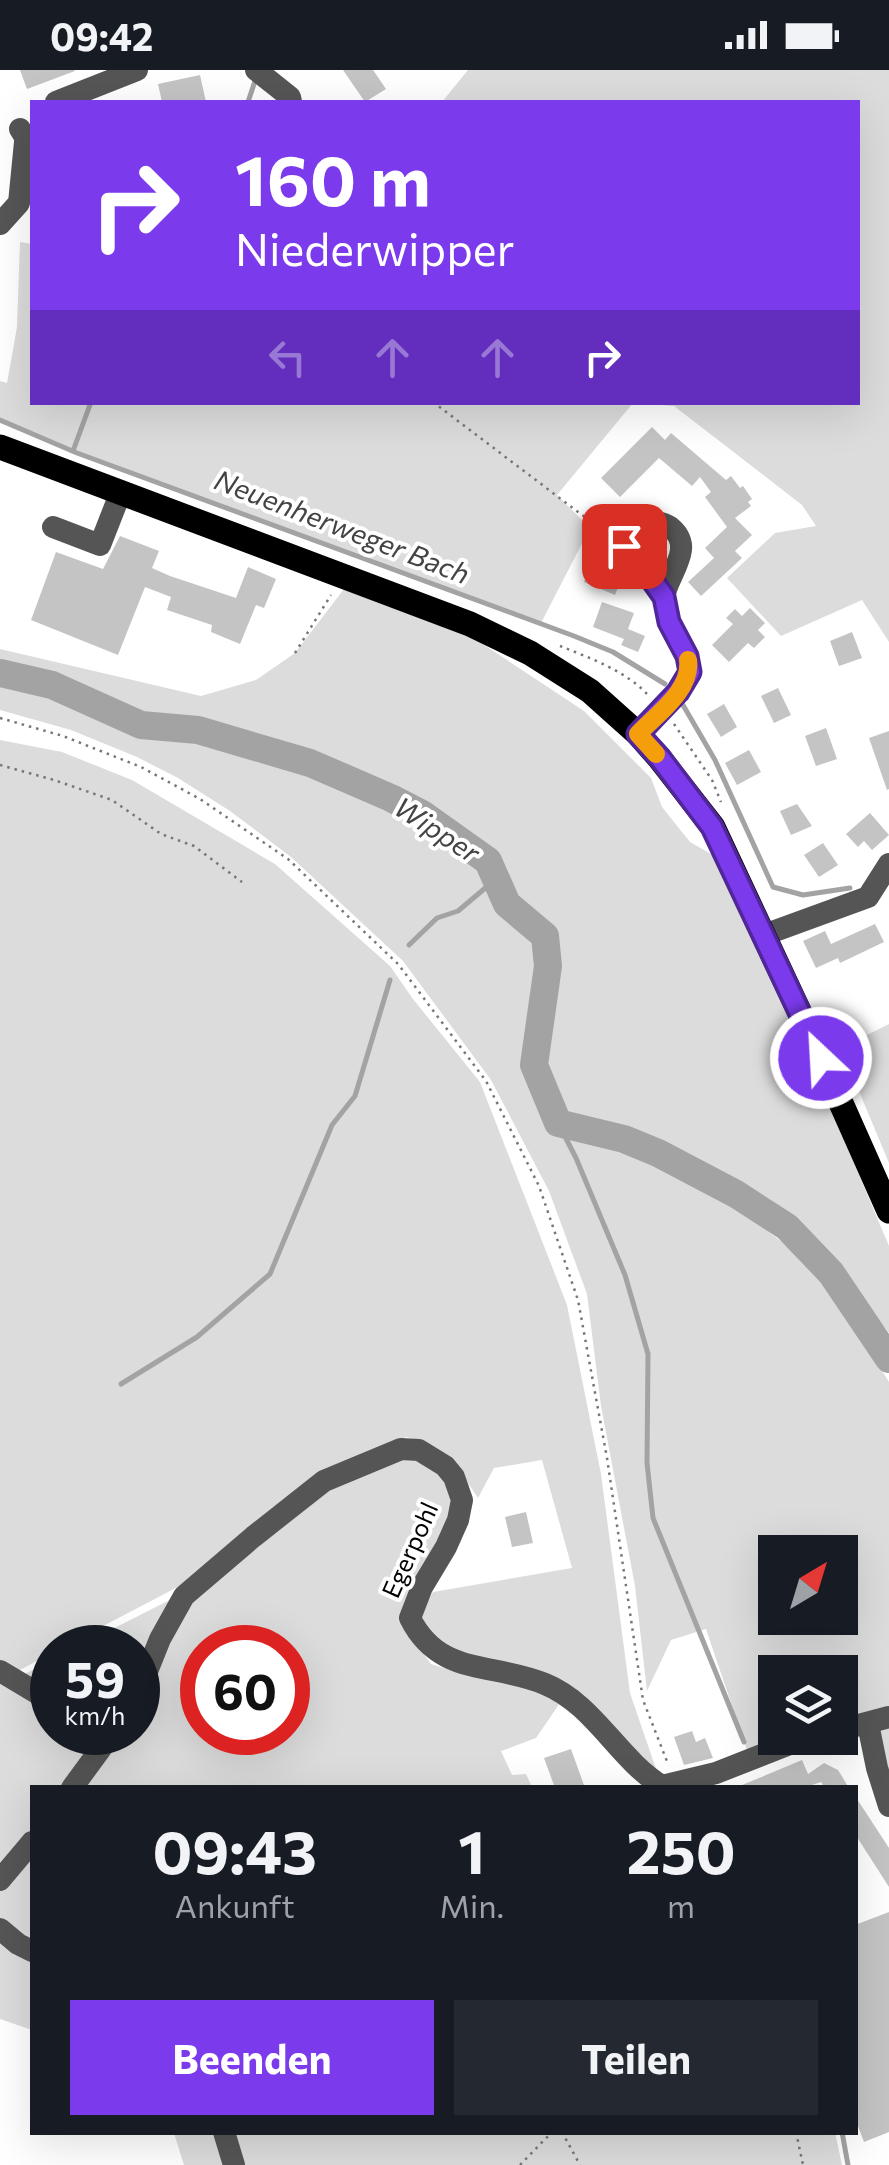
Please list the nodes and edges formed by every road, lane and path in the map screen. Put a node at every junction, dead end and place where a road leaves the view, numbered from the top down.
1 (136, 70) edge
2 (256, 70) edge
3 (61, 100) edge
4 (290, 100) edge
5 (17, 124) edge
6 (0, 224) edge
7 (436, 405) edge
8 (0, 447) edge
9 (120, 494) junction
10 (53, 527) dead end
11 (624, 546) junction
12 (342, 576) junction
13 (664, 597) junction
14 (560, 646) dead end
15 (295, 653) dead end
16 (661, 710) junction
17 (0, 718) edge
18 (638, 734) junction
19 (0, 765) edge
20 (723, 806) dead end
21 (889, 864) edge
22 (242, 882) dead end
23 (764, 935) junction
24 (889, 1211) edge
25 (160, 1638) edge
26 (0, 1672) edge
27 (30, 1689) edge
28 (879, 1720) edge
29 (94, 1755) edge
30 (763, 1755) edge
31 (676, 1784) junction
32 (74, 1785) edge
33 (660, 1785) edge
34 (669, 1785) edge
35 (889, 1806) edge
36 (30, 1844) edge
37 (0, 1880) edge
38 (0, 1929) edge
39 (30, 1950) edge
40 (225, 2135) edge
41 (549, 2135) edge
42 (564, 2135) edge
43 (797, 2135) edge
44 (234, 2165) edge
45 (520, 2165) edge
46 (580, 2165) edge
47 (803, 2165) edge

1 - 3 street
2 - 4 street
5 - 6 street
7 - 11 path
8 - 9 main road
9 - 10 street
9 - 12 main road
11 - 13 street
11 - 13 street
12 - 15 path
12 - 18 main road
13 - 16 street
14 - 16 path
16 - 18 street
16 - 20 path
17 - 31 path
18 - 23 main road
19 - 22 path
21 - 23 street
23 - 24 main road
25 - 33 street, Egerpohl
26 - 27 street
28 - 35 street
29 - 32 street
30 - 31 street
31 - 34 street, Egerpohl
36 - 37 street
38 - 39 street
40 - 44 street
41 - 45 path
42 - 46 path
43 - 47 path

